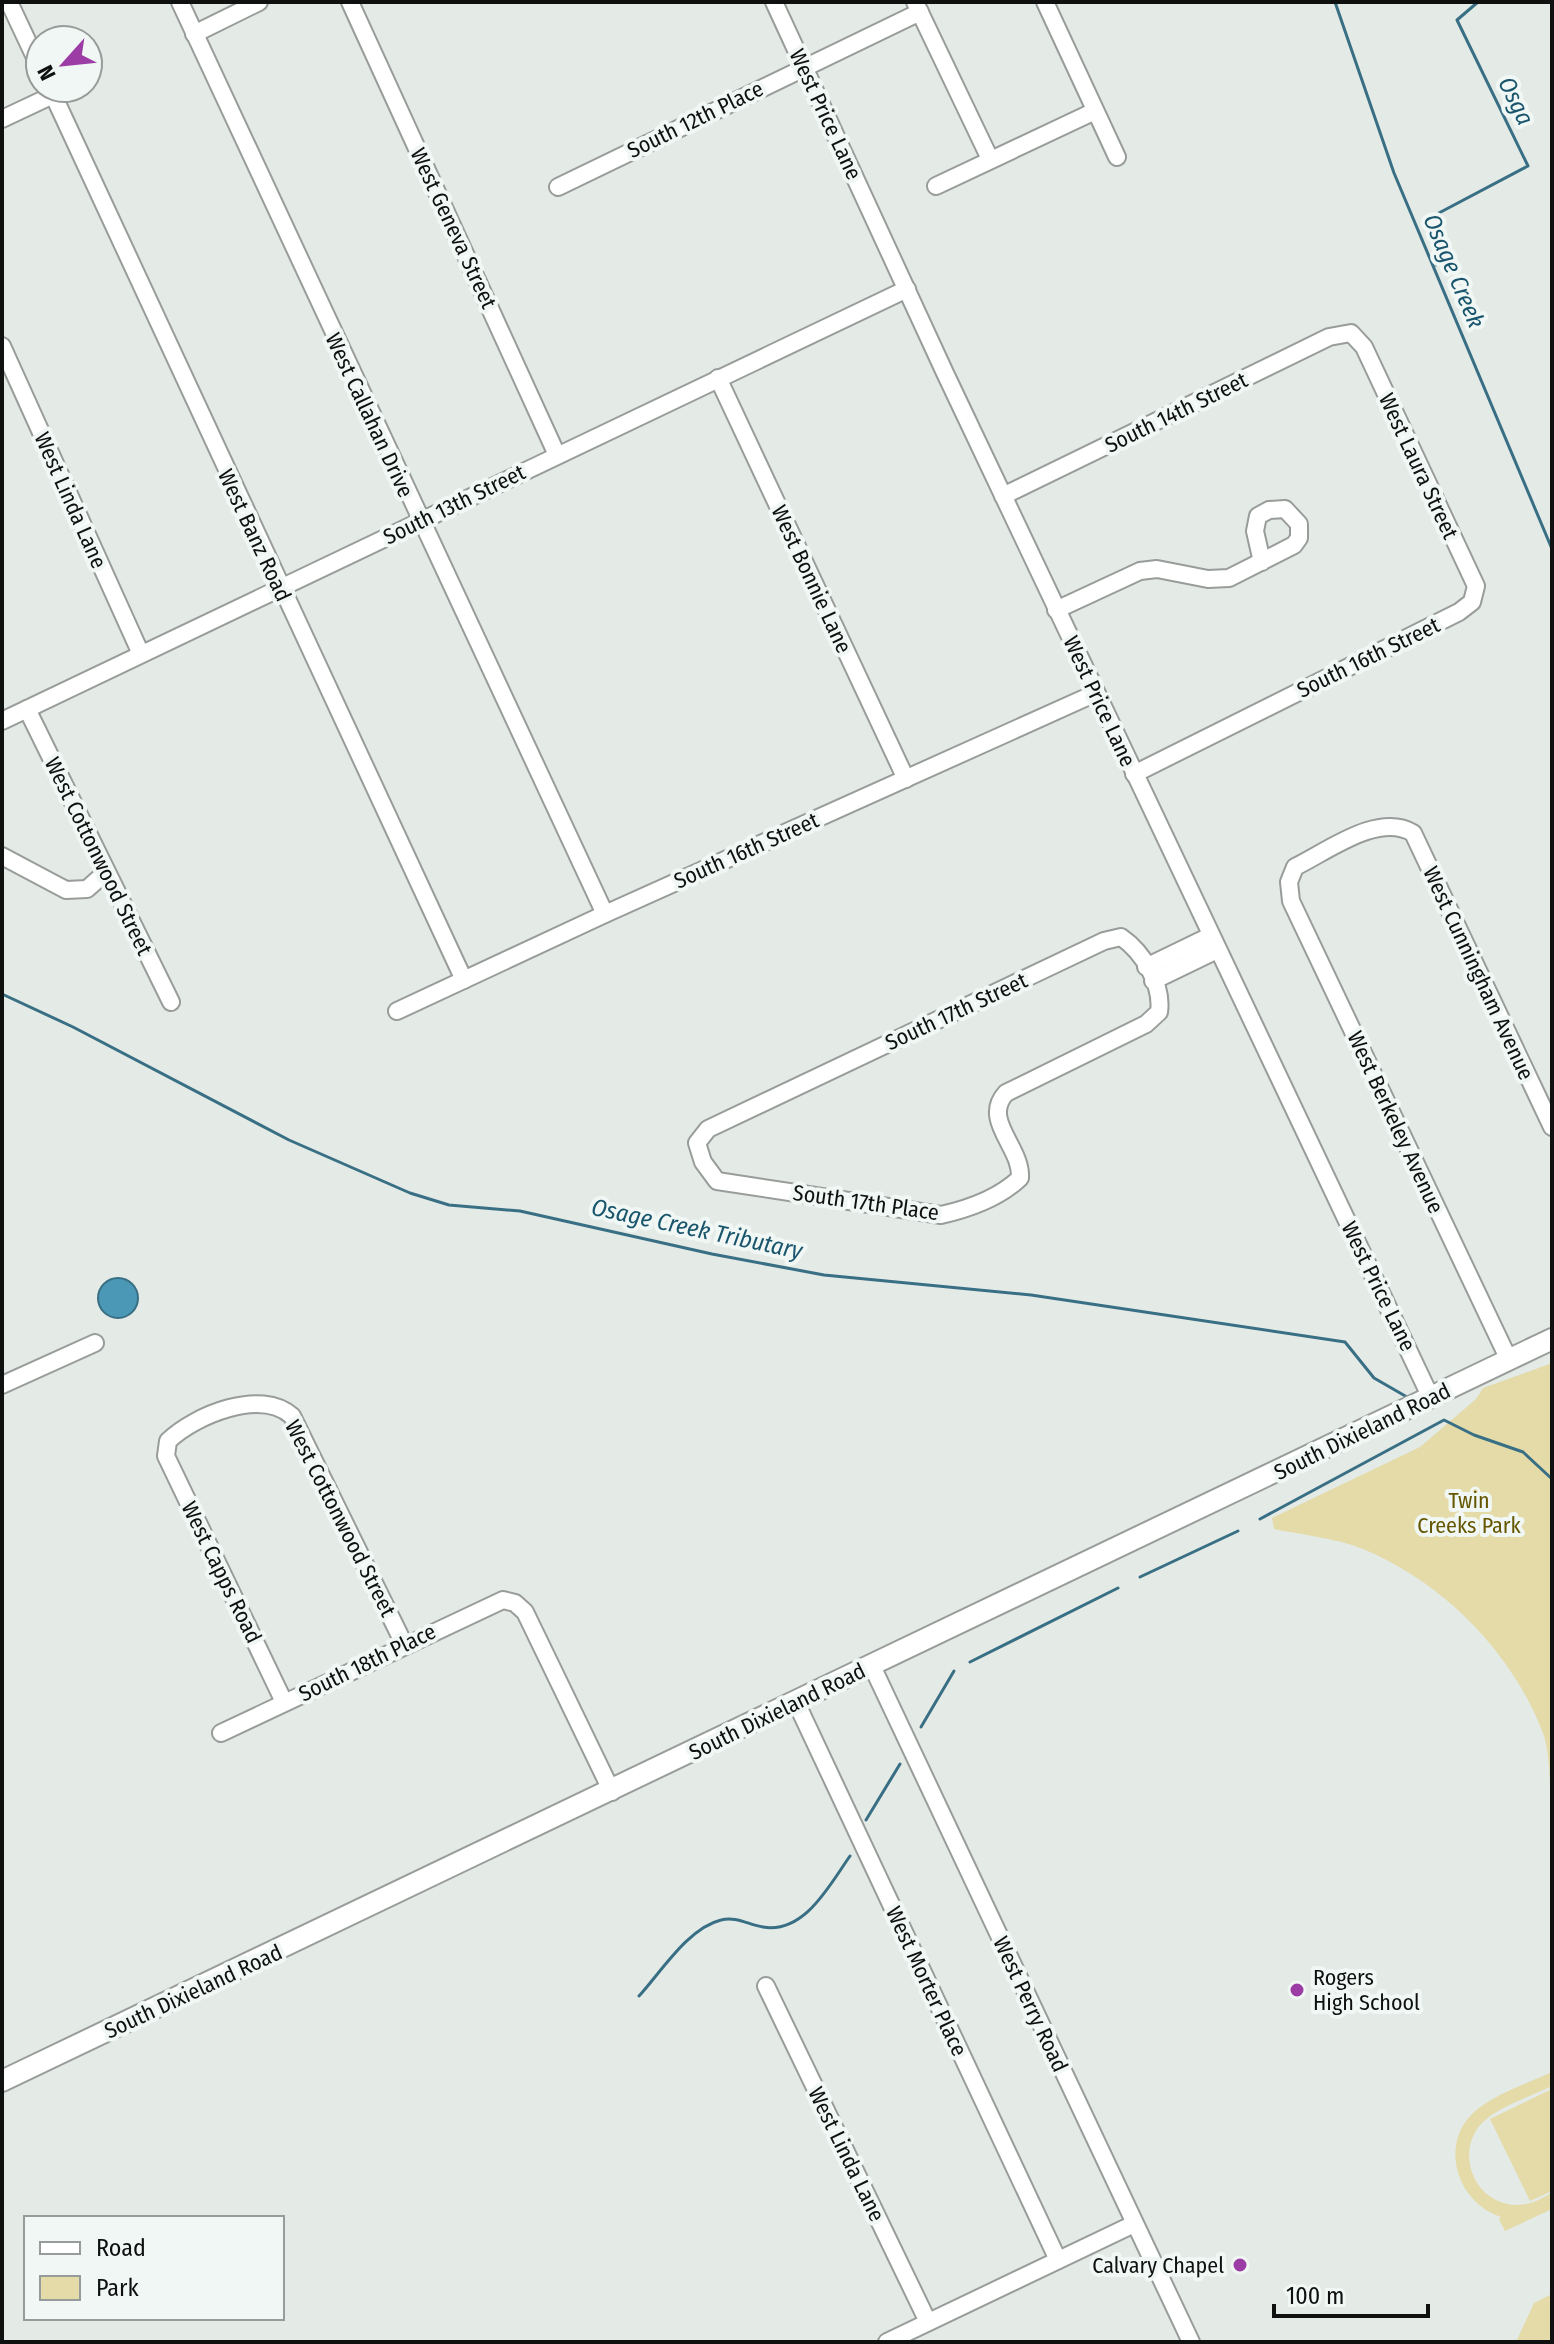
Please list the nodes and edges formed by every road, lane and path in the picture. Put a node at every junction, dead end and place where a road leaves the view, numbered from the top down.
1 (9, 2) edge
2 (180, 2) edge
3 (259, 2) edge
4 (350, 2) edge
5 (774, 2) edge
6 (1045, 2) edge
7 (918, 7) edge
8 (24, 34) edge
9 (194, 34) junction
10 (804, 66) junction
11 (29, 104) edge
12 (57, 104) edge
13 (1095, 111) junction
14 (2, 119) edge
15 (1117, 157) dead end
16 (990, 159) junction
17 (936, 186) dead end
18 (558, 187) dead end
19 (907, 289) junction
20 (1351, 333) joint
21 (2, 346) edge
22 (718, 378) junction
23 (557, 455) junction
24 (1003, 496) junction
25 (419, 521) junction
26 (1262, 562) dead end
27 (280, 587) junction
28 (1472, 602) joint
29 (1056, 610) junction
30 (141, 654) junction
31 (1096, 693) junction
32 (27, 709) junction
33 (2, 721) edge
34 (1134, 774) junction
35 (906, 779) junction
36 (2, 856) edge
37 (105, 873) junction
38 (1289, 882) joint
39 (605, 914) junction
40 (1214, 943) junction
41 (1150, 974) junction
42 (464, 980) junction
43 (171, 1002) dead end
44 (397, 1011) dead end
45 (1552, 1127) edge
46 (697, 1143) joint
47 (1552, 1339) edge
48 (95, 1343) dead end
49 (1509, 1360) junction
50 (2, 1385) edge
51 (1431, 1398) junction
52 (268, 1404) joint
53 (404, 1644) junction
54 (872, 1666) junction
55 (284, 1702) junction
56 (796, 1702) junction
57 (221, 1733) dead end
58 (612, 1792) junction
59 (766, 1986) dead end
60 (2, 2081) edge
61 (1134, 2224) junction
62 (1058, 2260) junction
63 (928, 2322) junction
64 (887, 2342) edge
65 (1191, 2342) edge

1 - 8 street
2 - 9 street, West Callahan Drive
3 - 9 street
4 - 23 street, West Geneva Street
5 - 10 street, West Price Lane
6 - 13 street
7 - 10 street, South 12th Place
7 - 16 street
9 - 25 street, West Callahan Drive
10 - 18 street, South 12th Place
10 - 19 street, West Price Lane
11 - 14 street
12 - 27 street, West Banz Road
13 - 15 street
13 - 16 street
16 - 17 street
19 - 22 street, South 13th Street
19 - 24 street, West Price Lane
20 - 24 street, South 14th Street
20 - 28 street, West Laura Street
21 - 30 street, West Linda Lane
22 - 23 street, South 13th Street
22 - 35 street, West Bonnie Lane
23 - 25 street, South 13th Street
24 - 29 street, West Price Lane
25 - 27 street, South 13th Street
25 - 39 street, West Callahan Drive
26 - 29 street
27 - 30 street, South 13th Street
27 - 42 street, West Banz Road
28 - 34 street, South 16th Street
29 - 31 street, West Price Lane
30 - 32 street, South 13th Street
31 - 34 street, West Price Lane
31 - 35 street, South 16th Street
32 - 33 street, South 13th Street
32 - 37 street, West Cottonwood Street
34 - 40 street, West Price Lane
35 - 39 street, South 16th Street
36 - 37 street
37 - 43 street, West Cottonwood Street
38 - 45 street, West Cunningham Avenue
38 - 49 street, West Berkeley Avenue
39 - 42 street, South 16th Street
40 - 41 street
40 - 51 street, West Price Lane
41 - 46 street, South 17th Street
41 - 46 street, South 17th Place
42 - 44 street, South 16th Street
47 - 49 main road, South Dixieland Road
48 - 50 street
49 - 51 main road, South Dixieland Road
51 - 54 main road, South Dixieland Road
52 - 53 street, West Cottonwood Street
52 - 55 street, West Capps Road
53 - 55 street, South 18th Place
53 - 58 street, South 18th Place
54 - 56 main road, South Dixieland Road
54 - 61 street, West Perry Road
55 - 57 street, South 18th Place
56 - 58 main road, South Dixieland Road
56 - 62 street, West Morter Place
58 - 60 main road, South Dixieland Road
59 - 63 street, West Linda Lane
61 - 62 street
61 - 65 street, West Perry Road
62 - 63 street
63 - 64 street

